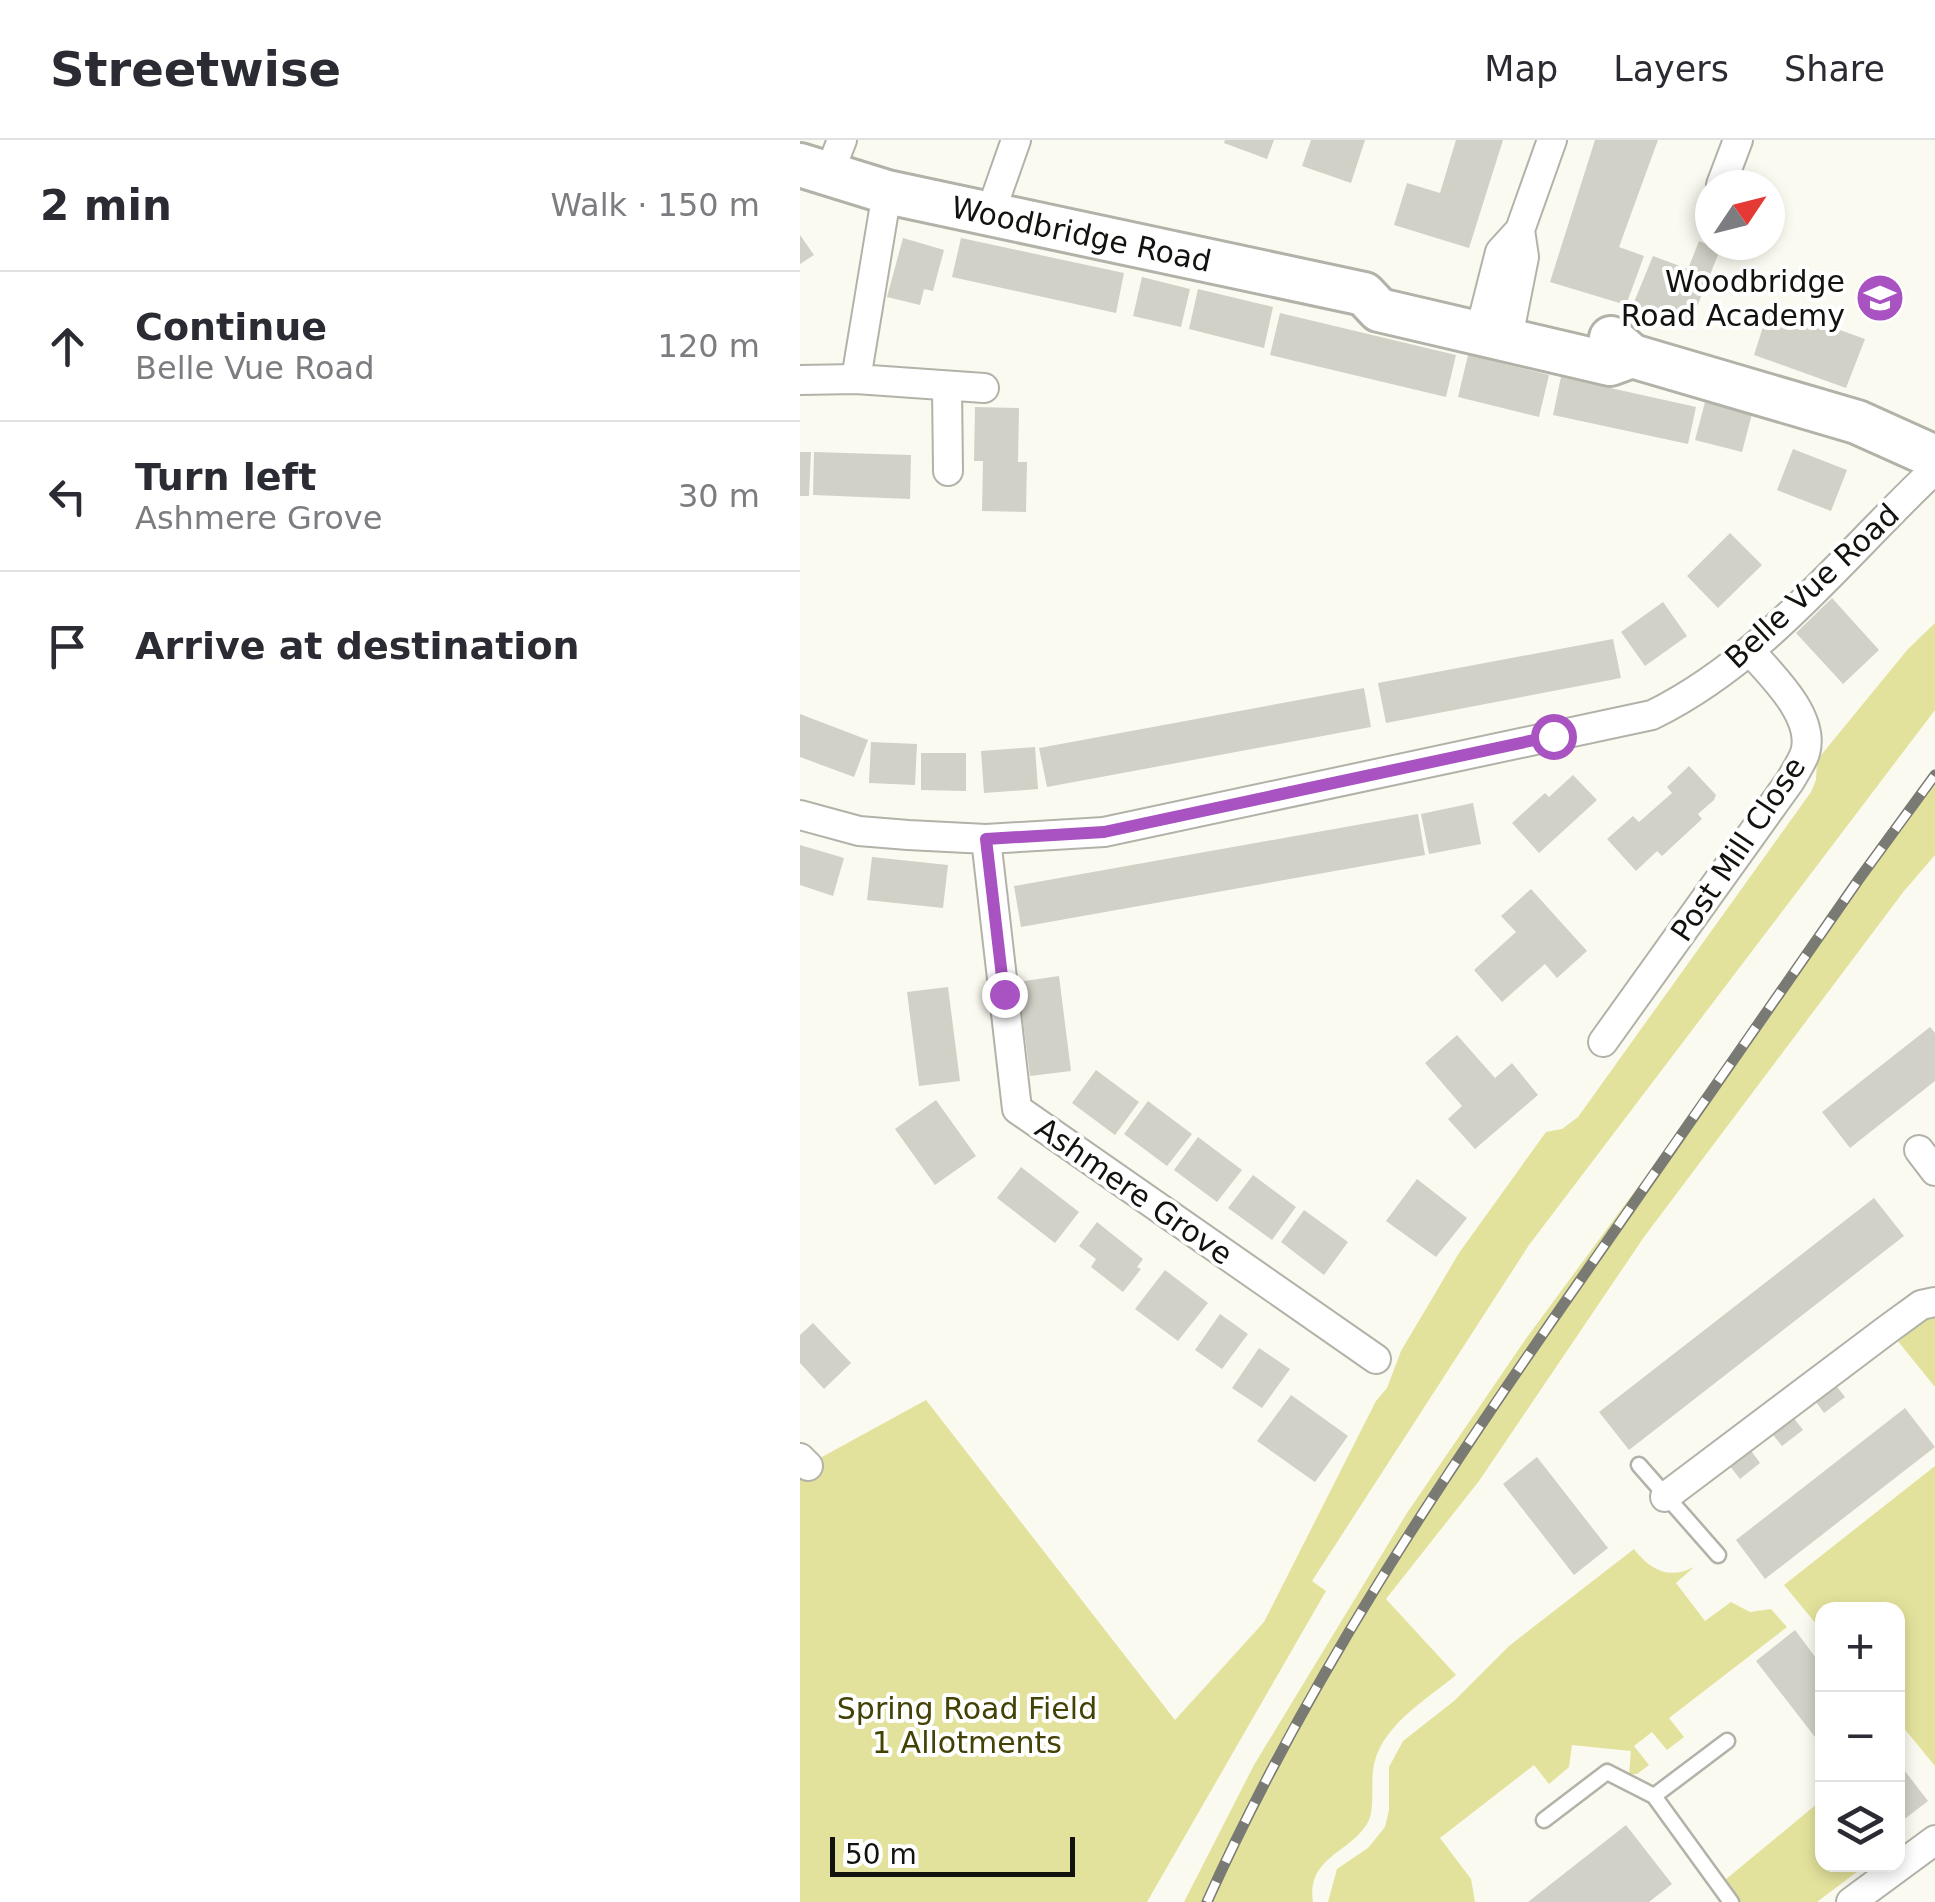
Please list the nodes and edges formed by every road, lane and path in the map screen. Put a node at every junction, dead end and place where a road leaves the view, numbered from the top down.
1 (1016, 140) edge
2 (1552, 140) edge
3 (1738, 140) edge
4 (823, 161) edge
5 (1727, 170) edge
6 (887, 192) junction
7 (990, 214) junction
8 (1497, 322) junction
9 (856, 379) junction
10 (800, 380) edge
11 (947, 387) junction
12 (984, 388) dead end
13 (1935, 460) edge
14 (948, 471) dead end
15 (1750, 652) junction
16 (800, 815) edge
17 (986, 839) junction
18 (1603, 1042) dead end
19 (1935, 1302) edge
20 (1376, 1359) dead end
21 (1639, 1465) dead end
22 (1665, 1497) junction
23 (1718, 1556) dead end
24 (1726, 1742) dead end
25 (1654, 1796) junction
26 (1544, 1820) dead end
27 (1935, 1840) edge
28 (1730, 1902) edge
29 (1851, 1902) edge

1 - 7 street
2 - 8 street
3 - 5 street
4 - 6 main road, Woodbridge Road
6 - 7 main road, Woodbridge Road
6 - 9 street
7 - 8 main road, Woodbridge Road
8 - 13 main road, Woodbridge Road
9 - 10 street
9 - 11 street
11 - 12 street
11 - 14 street
13 - 15 street, Belle Vue Road
15 - 17 street, Belle Vue Road
15 - 18 street, Post Mill Close
16 - 17 street, Belle Vue Road
17 - 20 street, Ashmere Grove
19 - 22 street
21 - 22 lane
22 - 23 lane
24 - 25 lane
25 - 26 lane
25 - 28 lane
27 - 29 street

